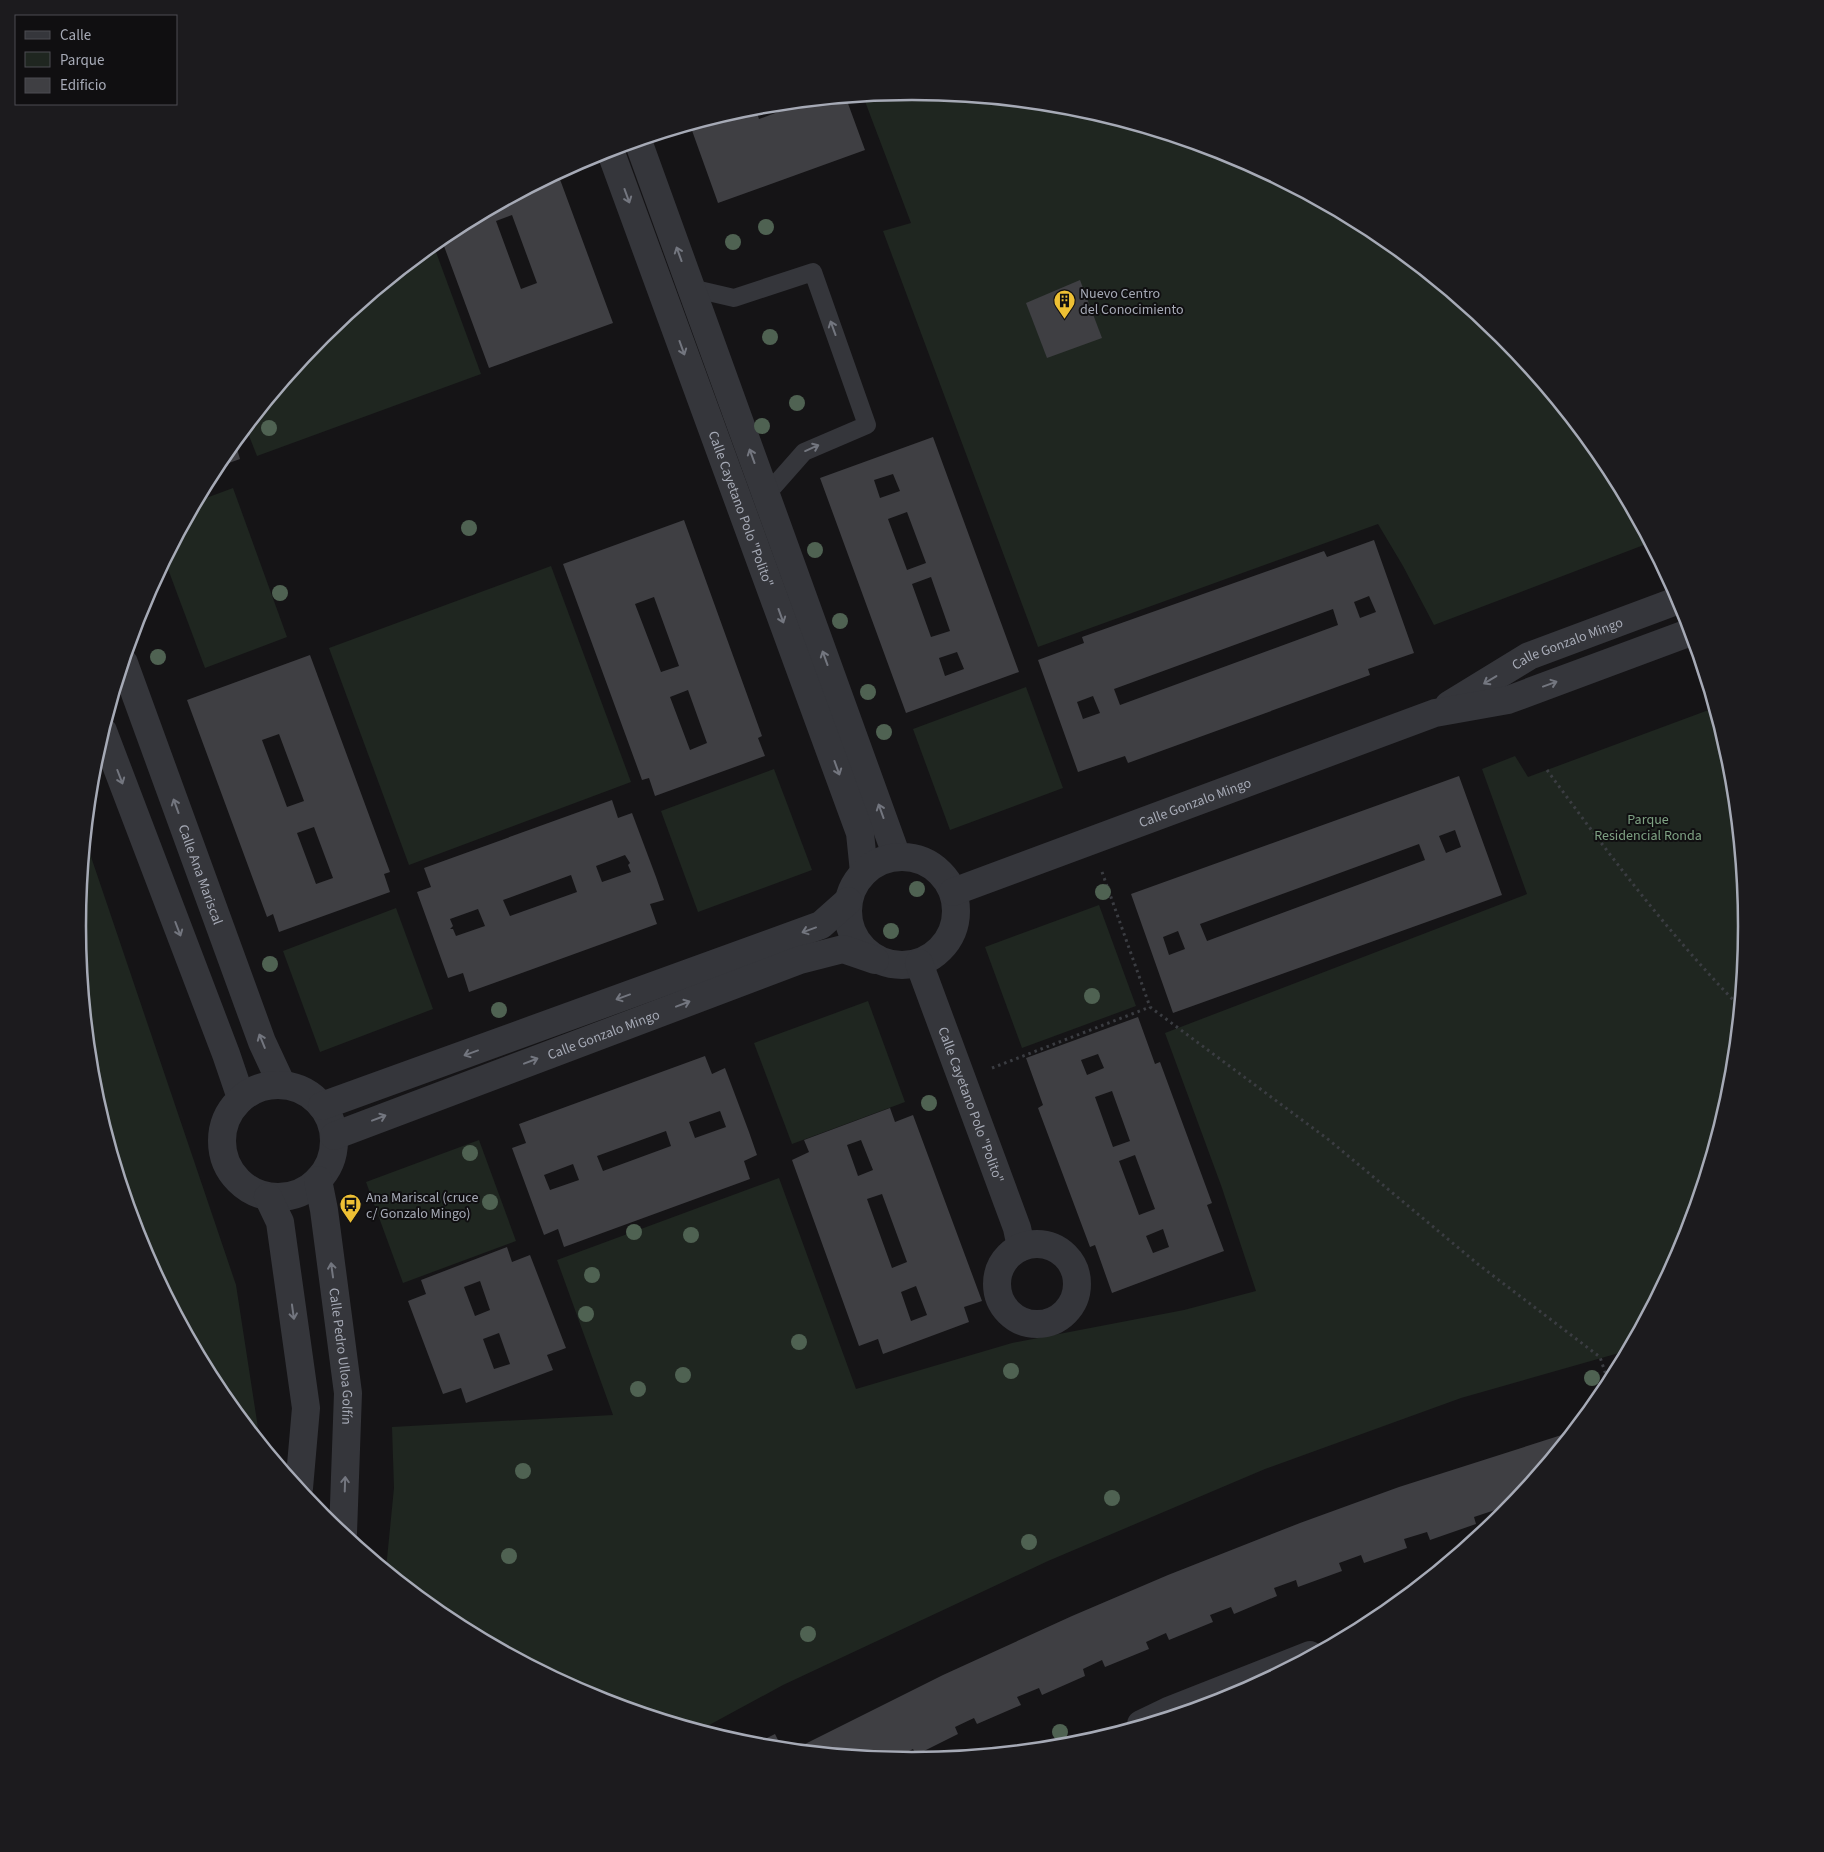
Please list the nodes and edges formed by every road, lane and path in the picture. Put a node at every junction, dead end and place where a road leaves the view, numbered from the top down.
1 (640, 147) edge
2 (613, 157) edge
3 (691, 288) junction
4 (766, 495) junction
5 (1672, 603) edge
6 (1684, 635) edge
7 (127, 671) edge
8 (1435, 713) junction
9 (107, 742) edge
10 (1547, 770) dead end
11 (1091, 840) junction
12 (897, 857) junction
13 (864, 872) junction
14 (953, 892) junction
15 (848, 902) junction
16 (875, 960) junction
17 (919, 963) junction
18 (1734, 1001) edge
19 (1150, 1007) junction
20 (962, 1080) junction
21 (282, 1085) junction
22 (241, 1098) junction
23 (322, 1106) junction
24 (334, 1136) junction
25 (318, 1180) junction
26 (268, 1197) junction
27 (1021, 1247) dead end
28 (1606, 1374) edge
29 (300, 1479) edge
30 (343, 1524) edge
31 (1258, 1675) edge
32 (1170, 1710) edge

3 -> 1 street, Calle Cayetano Polo "Polito"
2 -> 13 street, Calle Cayetano Polo "Polito"
4 -> 3 street, Calle Cayetano Polo "Polito"
4 -> 3 lane
12 -> 4 street, Calle Cayetano Polo "Polito"
5 -> 8 street, Calle Gonzalo Mingo
8 -> 6 street, Calle Gonzalo Mingo
21 -> 7 street, Calle Ana Mariscal
8 - 11 street, Calle Gonzalo Mingo
9 -> 22 street
10 - 18 path
11 - 14 street, Calle Gonzalo Mingo
11 - 19 path
12 - 13 street
12 - 14 street
13 - 15 street
14 - 17 street
15 - 16 street
15 -> 23 street, Calle Gonzalo Mingo
16 - 17 street
24 -> 16 street, Calle Gonzalo Mingo
17 - 20 street, Calle Cayetano Polo "Polito"
19 - 20 path
19 - 28 path
20 - 27 street, Calle Cayetano Polo "Polito"
21 - 22 street
21 - 23 street
22 - 26 street
23 - 24 street
24 - 25 street
25 - 26 street
30 -> 25 street, Calle Pedro Ulloa Golfín
26 -> 29 street
31 - 32 street

